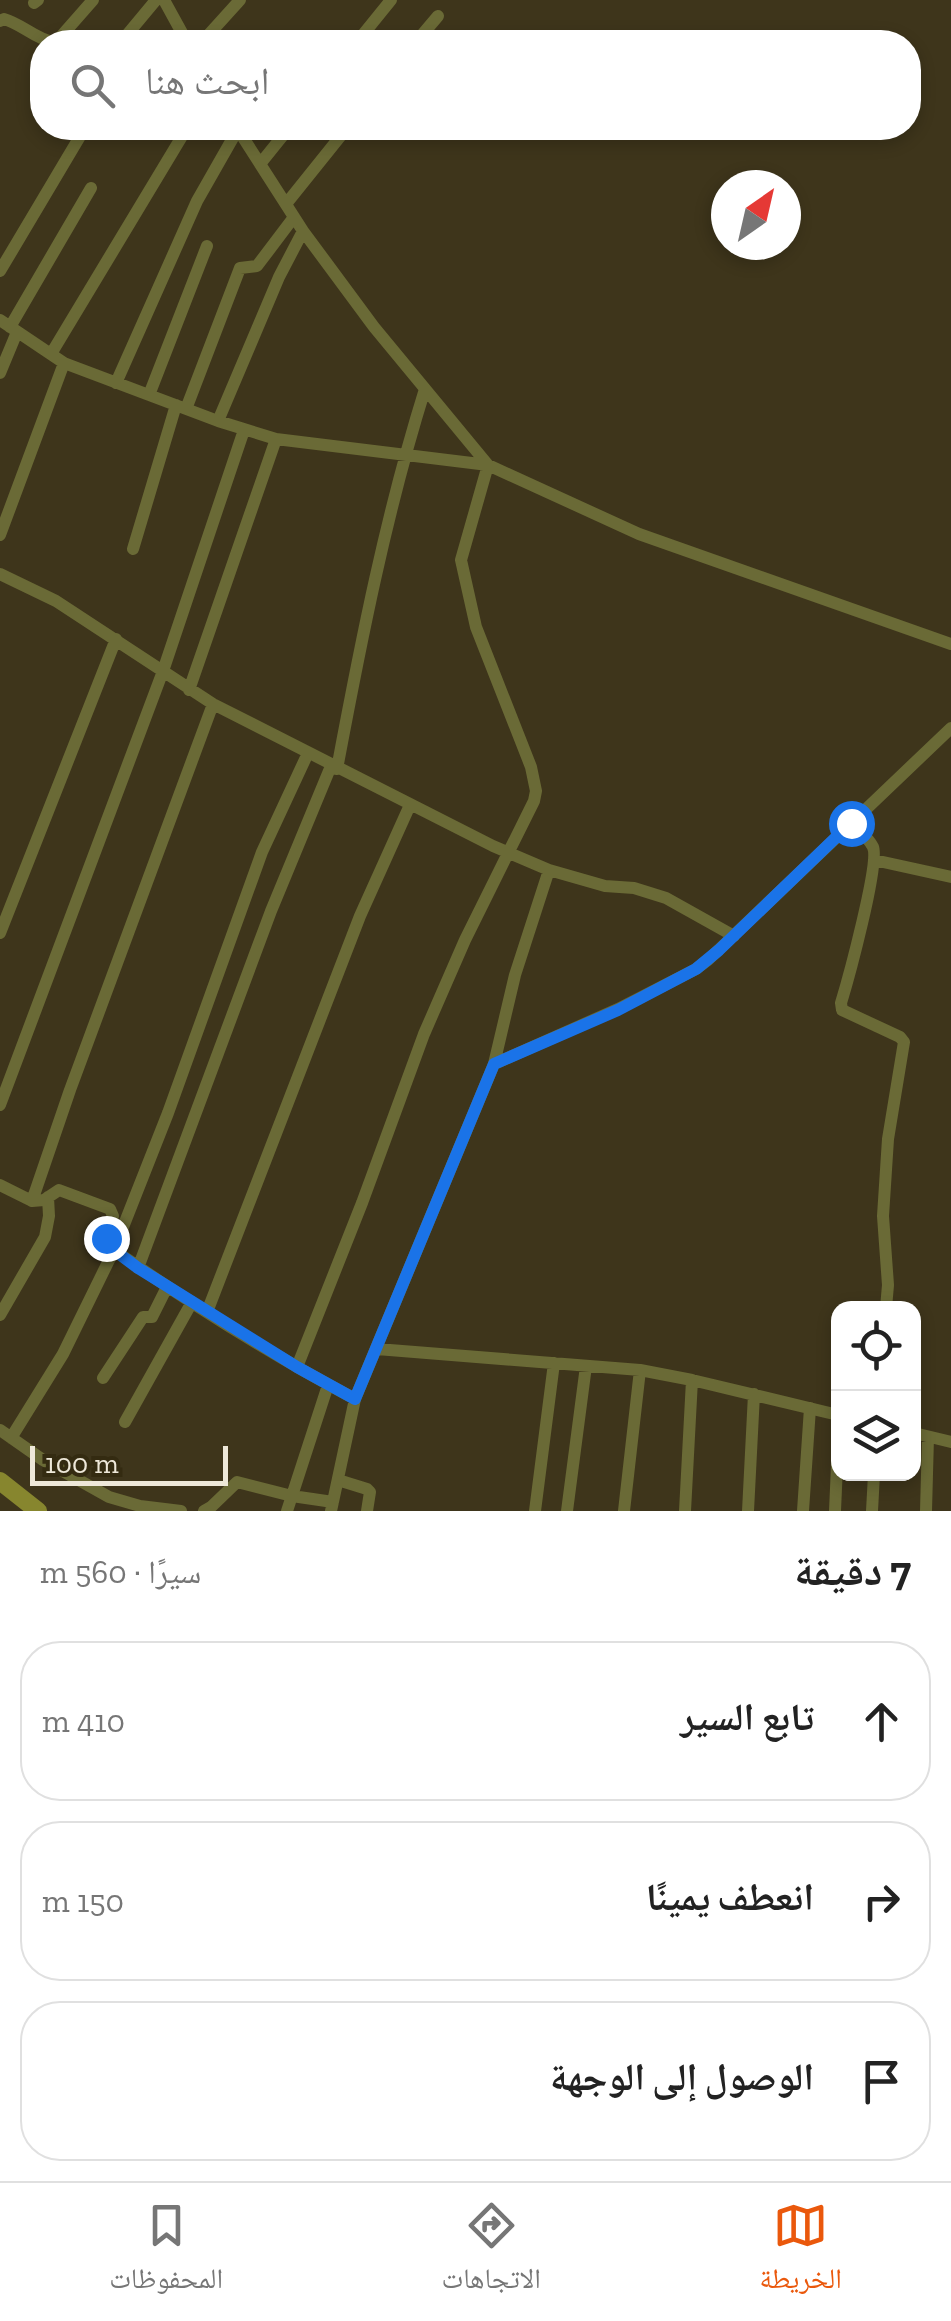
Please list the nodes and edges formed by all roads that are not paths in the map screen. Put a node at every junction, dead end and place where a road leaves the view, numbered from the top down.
1 (93, 0) edge
2 (156, 0) edge
3 (164, 0) edge
4 (240, 0) edge
5 (391, 0) edge
6 (438, 16) dead end
7 (0, 21) edge
8 (66, 30) edge
9 (131, 30) edge
10 (179, 30) edge
11 (213, 30) edge
12 (367, 30) edge
13 (426, 30) edge
14 (30, 32) edge
15 (78, 140) edge
16 (180, 140) edge
17 (230, 140) edge
18 (245, 140) edge
19 (280, 140) edge
20 (337, 140) edge
21 (260, 164) junction
22 (91, 188) dead end
23 (286, 204) junction
24 (294, 217) junction
25 (303, 230) junction
26 (207, 246) dead end
27 (0, 271) edge
28 (9, 326) edge
29 (51, 354) junction
30 (64, 363) junction
31 (0, 373) edge
32 (116, 382) junction
33 (425, 389) junction
34 (149, 396) junction
35 (181, 407) junction
36 (218, 421) junction
37 (244, 430) junction
38 (276, 439) junction
39 (405, 454) junction
40 (488, 465) junction
41 (0, 535) edge
42 (133, 549) dead end
43 (0, 574) edge
44 (116, 640) junction
45 (951, 644) edge
46 (163, 671) junction
47 (189, 690) junction
48 (213, 704) junction
49 (951, 728) edge
50 (308, 753) junction
51 (334, 767) junction
52 (410, 805) junction
53 (851, 823) junction
54 (507, 852) junction
55 (874, 860) junction
56 (549, 870) junction
57 (951, 877) edge
58 (0, 933) edge
59 (734, 936) junction
60 (494, 1064) junction
61 (0, 1105) edge
62 (2, 1189) edge
63 (48, 1197) junction
64 (32, 1201) junction
65 (114, 1250) junction
66 (138, 1268) junction
67 (167, 1286) junction
68 (887, 1301) edge
69 (192, 1302) junction
70 (207, 1312) junction
71 (0, 1315) edge
72 (377, 1349) junction
73 (554, 1363) junction
74 (586, 1366) junction
75 (297, 1367) junction
76 (640, 1370) junction
77 (103, 1378) dead end
78 (692, 1380) junction
79 (328, 1385) junction
80 (754, 1394) junction
81 (355, 1399) junction
82 (810, 1408) junction
83 (831, 1413) edge
84 (125, 1422) dead end
85 (5, 1434) edge
86 (921, 1435) edge
87 (928, 1437) junction
88 (951, 1442) edge
89 (338, 1480) junction
90 (0, 1481) edge
91 (836, 1481) edge
92 (874, 1481) edge
93 (292, 1496) junction
94 (332, 1507) edge
95 (38, 1511) edge
96 (181, 1511) edge
97 (204, 1511) edge
98 (287, 1511) edge
99 (367, 1511) edge
100 (534, 1511) edge
101 (567, 1511) edge
102 (624, 1511) edge
103 (685, 1511) edge
104 (748, 1511) edge
105 (803, 1511) edge
106 (835, 1511) edge
107 (872, 1511) edge
108 (926, 1511) edge

1 - 8 street
2 - 9 street
3 - 10 street
4 - 11 street
5 - 12 street
6 - 13 street
7 - 14 street
15 - 27 street
16 - 29 street
17 - 32 street
18 - 21 street
19 - 21 street
20 - 23 street
21 - 23 street
22 - 28 street
23 - 24 street
24 - 25 street
24 - 35 street
25 - 33 street
25 - 36 street
26 - 34 street
28 - 29 street
28 - 31 street
29 - 30 street
30 - 32 street
30 - 41 street
32 - 34 street
33 - 39 street
33 - 40 street
34 - 35 street
35 - 36 street
35 - 42 street
36 - 37 street
37 - 38 street
37 - 46 street
38 - 39 street
38 - 47 street
39 - 40 street
39 - 51 street
40 - 45 street
40 - 54 street
43 - 44 street
44 - 46 street
44 - 58 street
46 - 47 street
46 - 61 street
47 - 48 street
48 - 50 street
48 - 64 street
49 - 53 street
50 - 51 street
50 - 65 street
51 - 52 street
51 - 66 street
52 - 54 street
52 - 70 street
53 - 55 street
53 - 59 street
54 - 56 street
54 - 75 street
55 - 57 street
55 - 68 street
56 - 59 street
56 - 60 street
59 - 60 street
60 - 72 street
62 - 64 street
63 - 64 street
63 - 65 street
63 - 71 street
65 - 66 street
65 - 85 street
66 - 67 street
67 - 69 street
67 - 77 street
69 - 70 street
69 - 84 street
70 - 75 street
72 - 73 street
72 - 81 street
73 - 74 street
73 - 100 street
74 - 76 street
74 - 101 street
75 - 79 street
76 - 78 street
76 - 102 street
78 - 80 street
78 - 103 street
79 - 81 street
79 - 93 street
80 - 82 street
80 - 104 street
81 - 89 street
82 - 83 street
82 - 105 street
85 - 96 street
86 - 87 street
87 - 88 street
87 - 108 street
89 - 94 street
89 - 99 street
90 - 95 street
91 - 106 street
92 - 107 street
93 - 94 street
93 - 97 street
93 - 98 street

